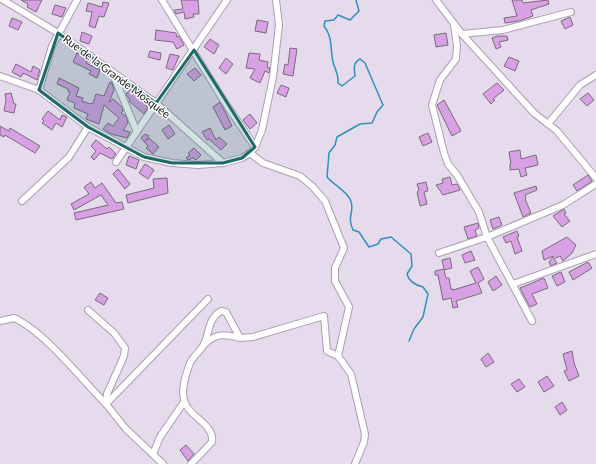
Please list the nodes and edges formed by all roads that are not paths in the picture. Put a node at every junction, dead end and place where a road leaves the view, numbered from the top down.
1 (3, 0) edge
2 (77, 0) edge
3 (162, 0) edge
4 (226, 0) edge
5 (276, 0) edge
6 (436, 0) edge
7 (571, 12) dead end
8 (454, 24) junction
9 (58, 33) junction
10 (462, 34) junction
11 (194, 50) junction
12 (112, 71) junction
13 (0, 76) edge
14 (596, 76) edge
15 (39, 90) junction
16 (156, 103) junction
17 (548, 124) junction
18 (88, 127) junction
19 (137, 132) junction
20 (126, 147) junction
21 (255, 147) junction
22 (250, 153) junction
23 (116, 162) dead end
24 (223, 163) junction
25 (596, 178) edge
26 (596, 184) edge
27 (22, 201) dead end
28 (487, 236) junction
29 (439, 253) dead end
30 (596, 254) edge
31 (513, 284) junction
32 (208, 299) dead end
33 (88, 310) dead end
34 (0, 321) edge
35 (532, 321) dead end
36 (240, 338) junction
37 (203, 345) junction
38 (338, 356) junction
39 (184, 402) junction
40 (106, 404) junction
41 (152, 454) junction
42 (163, 464) edge
43 (191, 464) edge
44 (355, 464) edge

1 - 9 street, Rue de la Grande Mosquée
2 - 9 street
3 - 11 street
4 - 11 street
5 - 21 street
6 - 8 street
7 - 10 street
8 - 10 street
8 - 28 street
9 - 12 street, Rue de la Grande Mosquée
9 - 15 street
10 - 17 street
11 - 16 street
11 - 21 street
12 - 16 street, Rue de la Grande Mosquée
12 - 19 street
13 - 15 street
14 - 17 street
15 - 18 street
16 - 19 street
16 - 24 street, Rue de la Grande Mosquée
17 - 25 street
18 - 20 street
18 - 27 street
19 - 20 street
20 - 23 street
20 - 24 street
21 - 22 street
22 - 24 street
22 - 38 street
26 - 28 street
28 - 29 street
28 - 31 street
30 - 31 street
31 - 35 street
32 - 40 street
33 - 40 street
34 - 40 street
36 - 37 street
36 - 37 street
36 - 38 street
37 - 39 street
38 - 44 street
39 - 41 street
39 - 43 street
40 - 41 street
41 - 42 street

